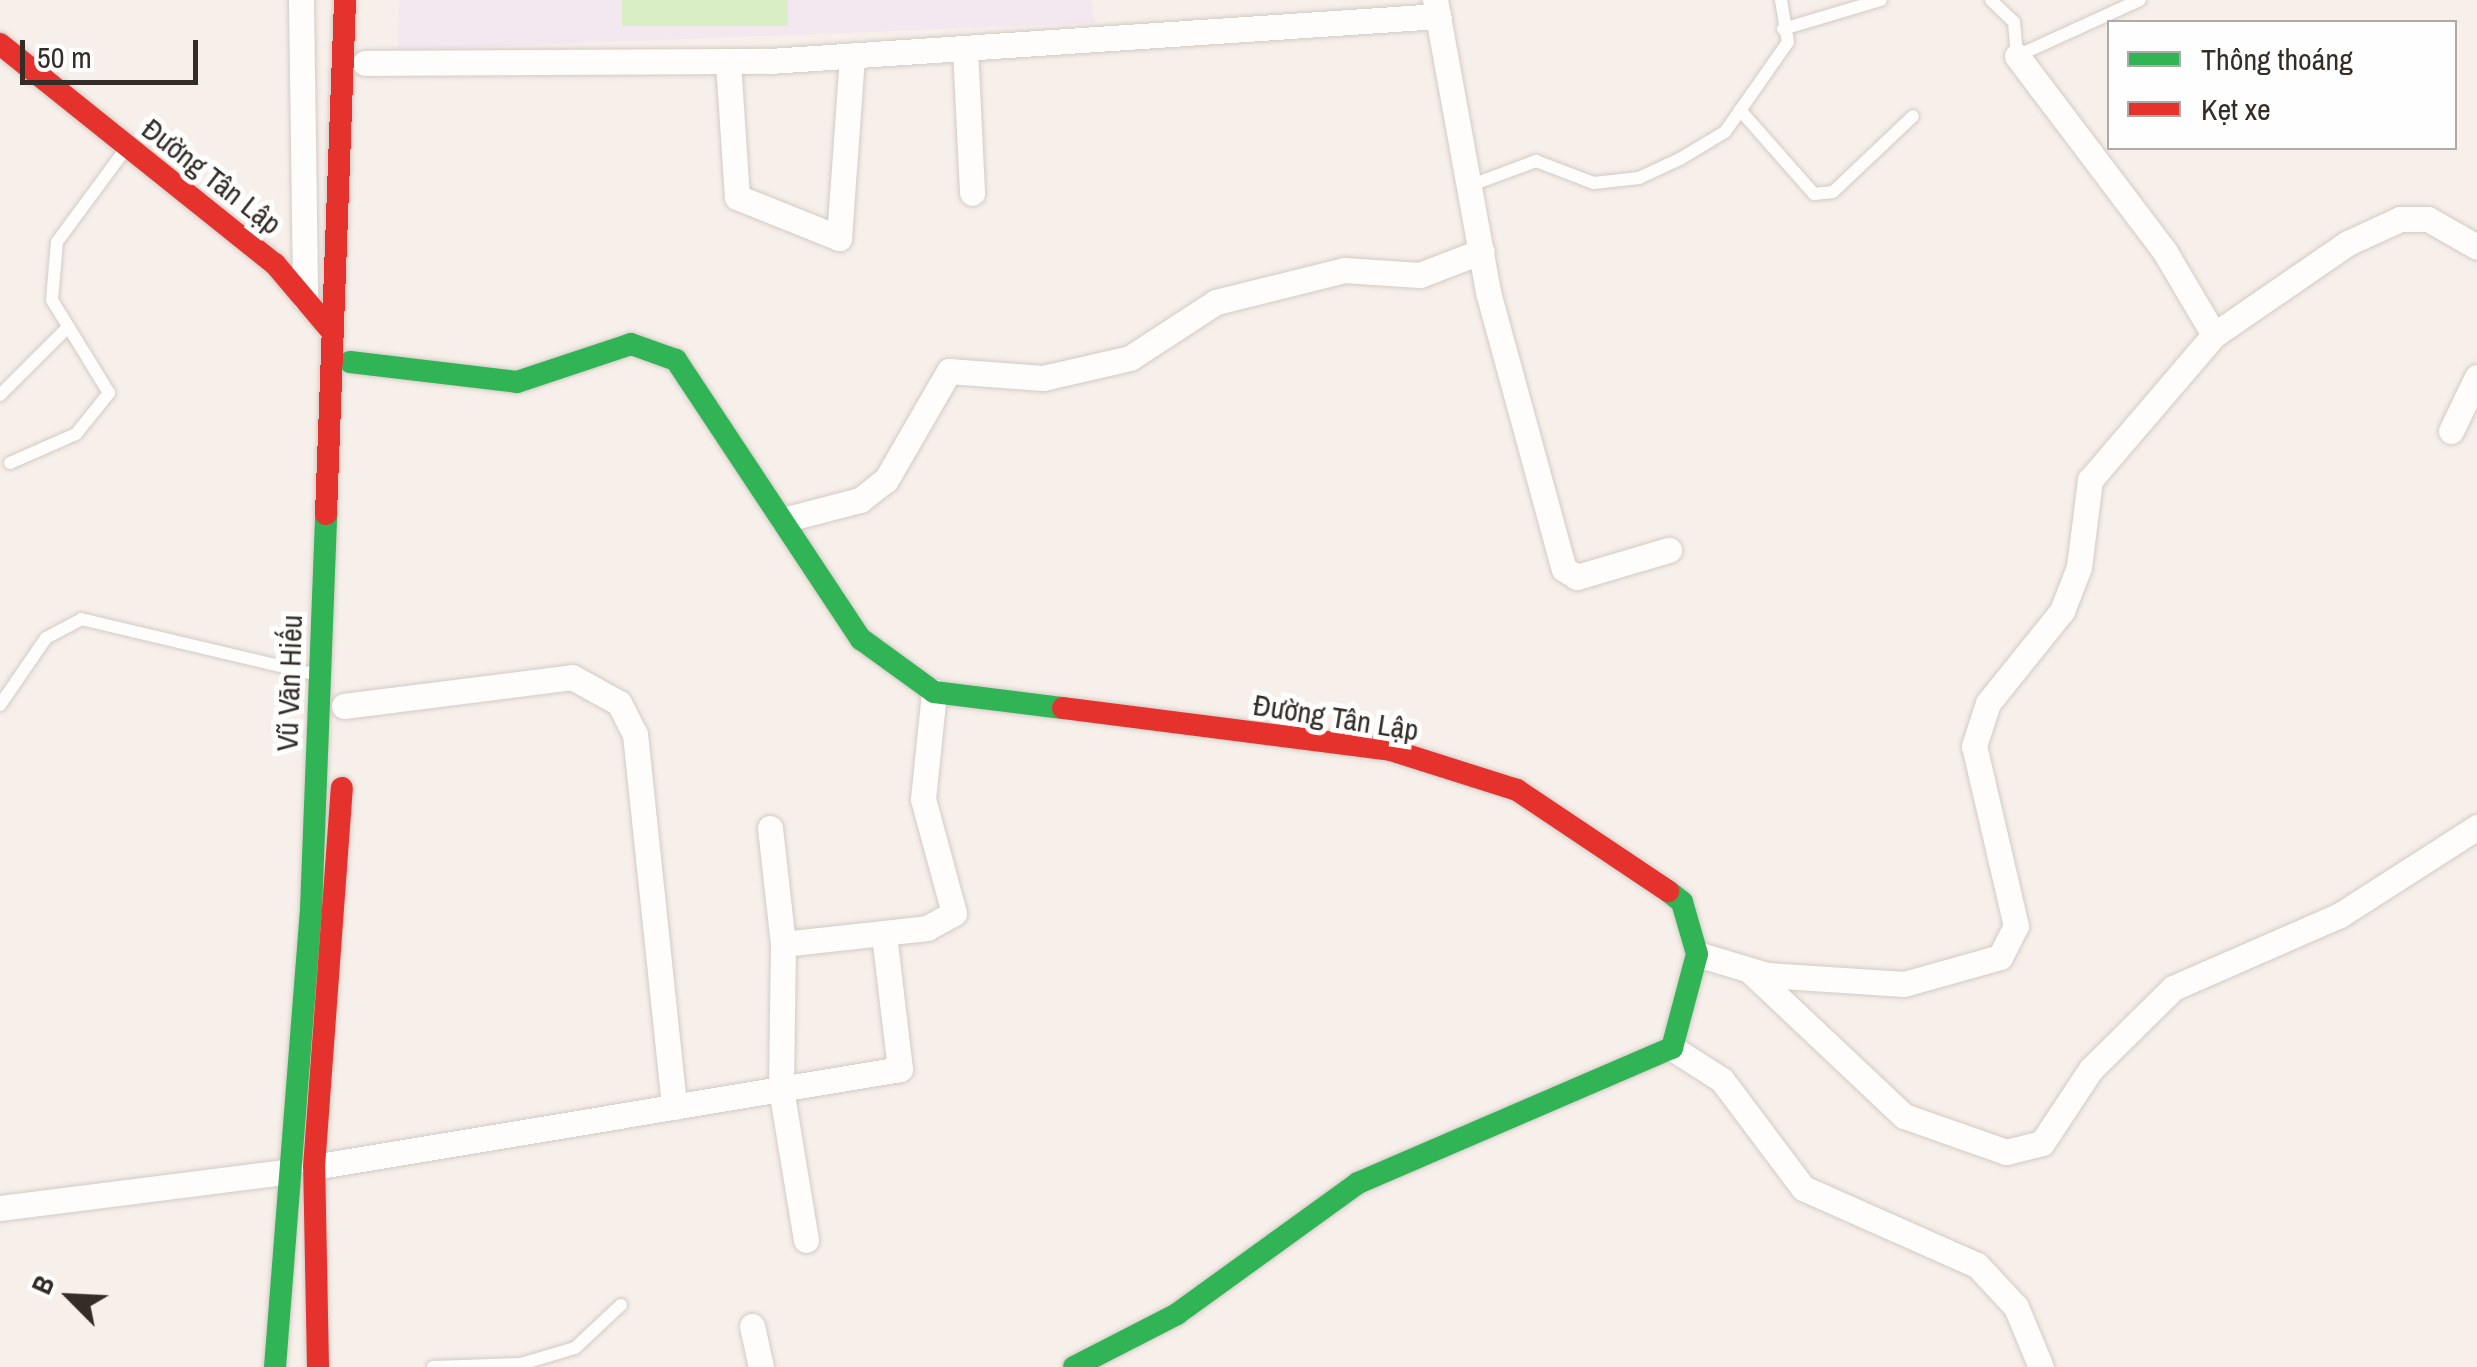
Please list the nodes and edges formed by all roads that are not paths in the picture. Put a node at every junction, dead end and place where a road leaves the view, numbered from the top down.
1 (300, 0) edge
2 (345, 0) edge
3 (369, 0) edge
4 (1780, 0) edge
5 (1880, 0) edge
6 (1990, 0) edge
7 (2140, 0) edge
8 (1437, 8) edge
9 (1784, 28) junction
10 (0, 44) edge
11 (965, 48) junction
12 (852, 55) junction
13 (2017, 56) junction
14 (728, 62) junction
15 (364, 63) junction
16 (1740, 110) junction
17 (1914, 116) dead end
18 (127, 148) junction
19 (1469, 186) junction
20 (972, 193) dead end
21 (2477, 247) edge
22 (1482, 250) junction
23 (305, 298) junction
24 (330, 329) junction
25 (65, 330) junction
26 (2214, 335) junction
27 (350, 362) junction
28 (2477, 377) edge
29 (0, 395) edge
30 (2451, 431) dead end
31 (10, 464) dead end
32 (784, 520) junction
33 (1669, 550) dead end
34 (319, 676) junction
35 (934, 692) junction
36 (0, 705) edge
37 (344, 706) junction
38 (770, 828) dead end
39 (2477, 828) edge
40 (884, 935) junction
41 (784, 944) junction
42 (1698, 954) junction
43 (1749, 970) junction
44 (1672, 1048) junction
45 (782, 1089) junction
46 (674, 1106) junction
47 (314, 1167) junction
48 (285, 1172) junction
49 (0, 1208) edge
50 (806, 1240) dead end
51 (621, 1305) dead end
52 (752, 1326) dead end
53 (275, 1367) edge
54 (318, 1367) edge
55 (433, 1367) edge
56 (761, 1367) edge
57 (1074, 1367) edge
58 (2041, 1367) edge

1 - 23 street
2 - 24 street, Vũ Văn Hiếu
3 - 15 street, Vũ Văn Hiếu
4 - 9 lane
5 - 9 lane
6 - 13 lane
7 - 13 lane
8 - 11 street
8 - 19 street
9 - 16 lane
10 - 18 street, Đường Tân Lập
11 - 12 street
11 - 20 street
12 - 14 street
12 - 14 street
13 - 26 street
14 - 15 street
15 - 27 street, Vũ Văn Hiếu
16 - 17 lane
16 - 19 lane
18 - 23 street, Đường Tân Lập
18 - 25 lane
19 - 22 street
21 - 26 street
22 - 32 street
22 - 33 street
23 - 24 street, Đường Tân Lập
24 - 34 street, Vũ Văn Hiếu
25 - 29 lane
25 - 31 lane
26 - 43 street
27 - 32 street, Đường Tân Lập
27 - 37 street, Vũ Văn Hiếu
28 - 30 street
32 - 35 street, Đường Tân Lập
34 - 36 lane
34 - 48 street, Vũ Văn Hiếu
35 - 40 street
35 - 42 street, Đường Tân Lập
37 - 46 street
37 - 47 street, Vũ Văn Hiếu
38 - 41 street
39 - 43 street
40 - 41 street
40 - 45 street
41 - 45 street
42 - 43 street
42 - 44 street
44 - 57 street
44 - 58 street
45 - 46 street
45 - 50 street
46 - 47 street
47 - 54 street, Vũ Văn Hiếu
48 - 49 street
48 - 53 street, Vũ Văn Hiếu
51 - 55 lane
52 - 56 street

